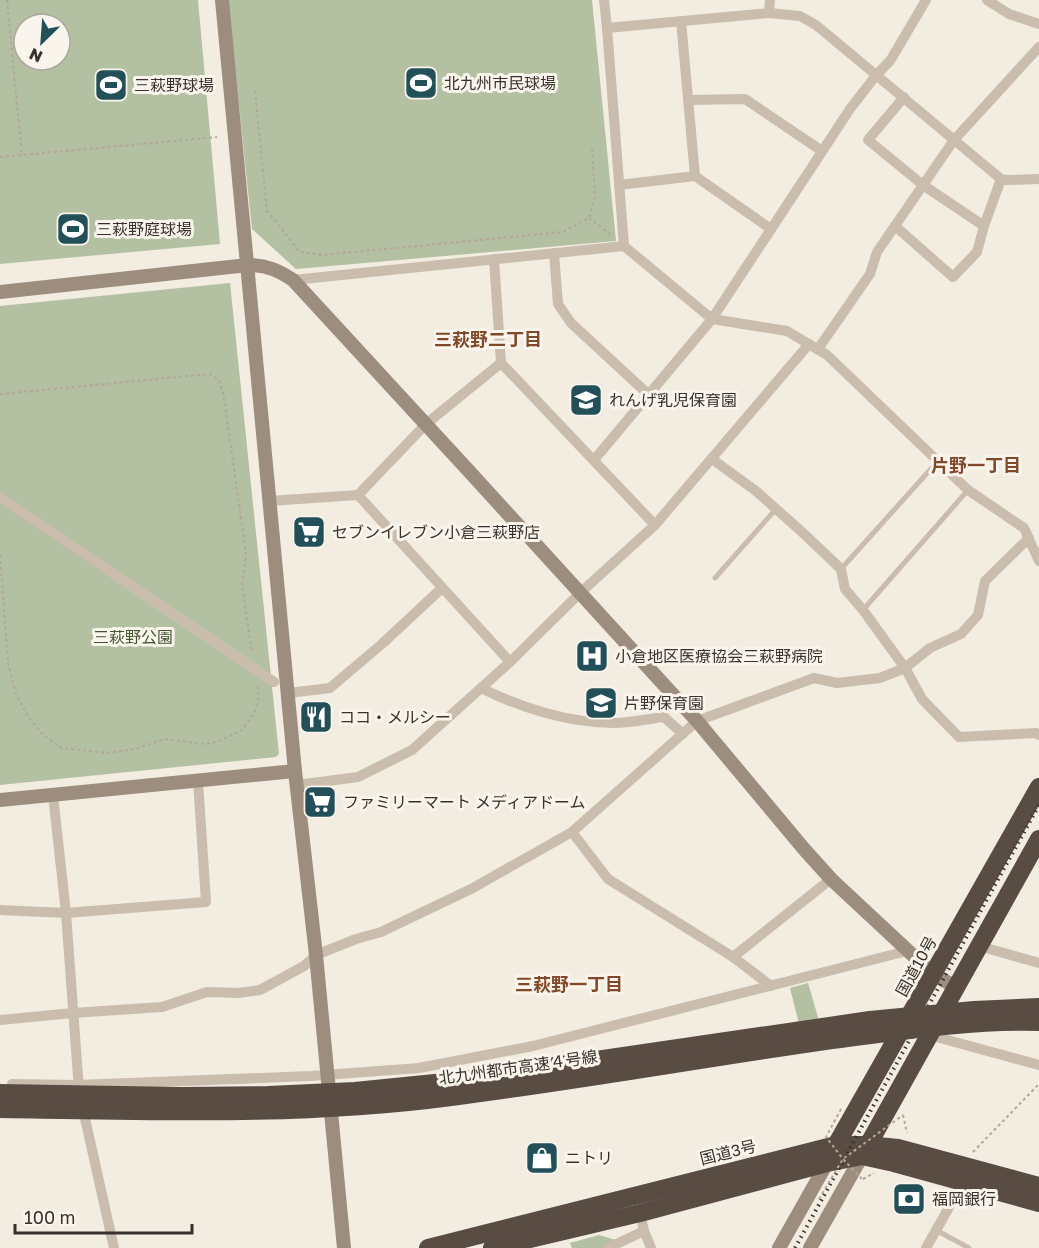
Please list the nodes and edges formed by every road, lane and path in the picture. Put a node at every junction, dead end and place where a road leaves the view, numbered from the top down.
1 (7, 0) edge
2 (222, 0) edge
3 (604, 0) edge
4 (770, 0) edge
5 (927, 0) edge
6 (987, 0) edge
7 (768, 13) junction
8 (681, 21) junction
9 (1039, 24) edge
10 (607, 28) junction
11 (1039, 47) edge
12 (877, 74) junction
13 (255, 91) dead end
14 (904, 97) junction
15 (688, 100) junction
16 (217, 137) dead end
17 (954, 140) junction
18 (592, 146) dead end
19 (822, 151) junction
20 (22, 155) junction
21 (0, 157) edge
22 (695, 176) junction
23 (1001, 179) junction
24 (1039, 179) edge
25 (620, 185) junction
26 (923, 185) junction
27 (589, 218) junction
28 (895, 226) junction
29 (984, 226) junction
30 (771, 229) junction
31 (624, 245) junction
32 (554, 253) junction
33 (494, 259) junction
34 (248, 265) junction
35 (293, 280) junction
36 (0, 292) edge
37 (712, 319) junction
38 (813, 346) junction
39 (501, 363) junction
40 (0, 394) edge
41 (649, 394) junction
42 (426, 424) junction
43 (712, 459) junction
44 (594, 460) junction
45 (938, 461) junction
46 (968, 490) junction
47 (357, 495) junction
48 (0, 496) edge
49 (269, 501) junction
50 (776, 509) junction
51 (655, 525) junction
52 (1029, 538) junction
53 (0, 555) edge
54 (1039, 561) edge
55 (841, 569) junction
56 (715, 578) dead end
57 (442, 588) junction
58 (580, 593) junction
59 (863, 610) junction
60 (510, 662) junction
61 (905, 668) junction
62 (254, 669) junction
63 (274, 682) dead end
64 (481, 688) junction
65 (288, 693) junction
66 (697, 722) junction
67 (683, 734) junction
68 (1039, 735) edge
69 (296, 778) junction
70 (198, 781) junction
71 (1039, 787) edge
72 (53, 795) junction
73 (0, 800) edge
74 (572, 832) junction
75 (1039, 839) edge
76 (831, 879) junction
77 (0, 910) edge
78 (66, 913) junction
79 (979, 946) junction
80 (907, 951) junction
81 (316, 955) junction
82 (733, 957) junction
83 (1039, 963) edge
84 (934, 975) junction
85 (771, 986) junction
86 (956, 987) junction
87 (1039, 1007) edge
88 (73, 1013) junction
89 (0, 1020) edge
90 (1039, 1022) edge
91 (929, 1035) junction
92 (1039, 1065) edge
93 (328, 1076) junction
94 (0, 1084) edge
95 (1039, 1084) edge
96 (78, 1085) junction
97 (0, 1093) edge
98 (0, 1108) edge
99 (841, 1109) dead end
100 (907, 1133) dead end
101 (865, 1151) junction
102 (835, 1156) junction
103 (969, 1156) dead end
104 (880, 1171) dead end
105 (961, 1182) junction
106 (1039, 1186) edge
107 (819, 1199) dead end
108 (1039, 1203) edge
109 (642, 1222) junction
110 (936, 1230) junction
111 (114, 1248) edge
112 (344, 1248) edge
113 (428, 1248) edge
114 (492, 1248) edge
115 (608, 1248) edge
116 (651, 1248) edge
117 (779, 1248) edge
118 (810, 1248) edge
119 (926, 1248) edge
120 (969, 1248) edge

1 - 20 path
2 - 34 street
3 - 10 street
4 - 7 street
5 - 12 street
6 - 9 street
7 - 8 street
7 - 12 street
8 - 10 street
8 - 15 street
10 - 25 street
11 - 17 street
12 - 14 street
12 - 19 street
13 - 27 path
14 - 17 street
14 - 26 street
15 - 19 street
15 - 22 street
16 - 20 path
17 - 23 street
17 - 26 street
18 - 27 path
19 - 30 street
20 - 21 path
22 - 25 street
22 - 30 street
23 - 24 street
23 - 29 street
25 - 31 street
26 - 28 street
26 - 29 street
27 - 31 path
28 - 29 street
28 - 38 street
30 - 37 street
31 - 32 street
31 - 37 street
32 - 33 street
32 - 41 street
33 - 35 street
33 - 39 street
34 - 35 street
34 - 36 street
34 - 49 street
35 - 42 street
37 - 38 street
37 - 41 street
38 - 43 street
38 - 45 street
39 - 42 street
39 - 44 street
40 - 62 path
41 - 44 street
42 - 47 street
42 - 58 street
43 - 50 street
43 - 51 street
44 - 51 street
45 - 46 street
45 - 55 lane
46 - 52 street
46 - 59 lane
47 - 49 street
47 - 57 street
48 - 62 street
49 - 65 street
50 - 55 street
50 - 56 lane
51 - 58 street
52 - 54 street
52 - 61 street
53 - 62 path
55 - 59 street
57 - 60 street
57 - 65 street
58 - 60 street
58 - 66 street
59 - 61 street
60 - 64 street
61 - 66 street
61 - 68 street
62 - 63 street
64 - 67 street
64 - 69 street
65 - 69 street
66 - 67 street
66 - 76 street
67 - 74 street
69 - 70 street
69 - 81 street
70 - 72 street
70 - 78 street
71 - 84 highway, 国道10号
72 - 73 street
72 - 78 street
74 - 81 street
74 - 82 street
75 - 79 highway
76 - 80 street
76 - 82 street
77 - 78 street
78 - 88 street
79 - 83 street
79 - 86 highway
80 - 84 street
80 - 85 street
81 - 88 street
81 - 93 street
82 - 85 street
84 - 86 street
84 - 102 highway, 国道10号
85 - 93 street
86 - 91 highway
87 - 97 highway, 北九州都市高速４号線, bridge
88 - 89 street
88 - 96 street
90 - 98 highway, 北九州都市高速４号線, bridge
91 - 92 street
91 - 101 highway
93 - 96 street
93 - 112 street
94 - 96 street
95 - 103 path
96 - 111 street
99 - 102 path, bridge
100 - 102 path, bridge
101 - 102 highway, 国道3号
101 - 105 highway, 国道3号
101 - 106 highway, 国道3号
101 - 118 street
102 - 104 path, bridge
102 - 107 path, bridge
102 - 109 highway, 国道3号
102 - 113 highway, 国道3号
102 - 117 street
105 - 108 highway, 国道3号
105 - 110 street
109 - 114 highway, 国道3号
109 - 115 street
109 - 116 street
110 - 119 street
110 - 120 lane

